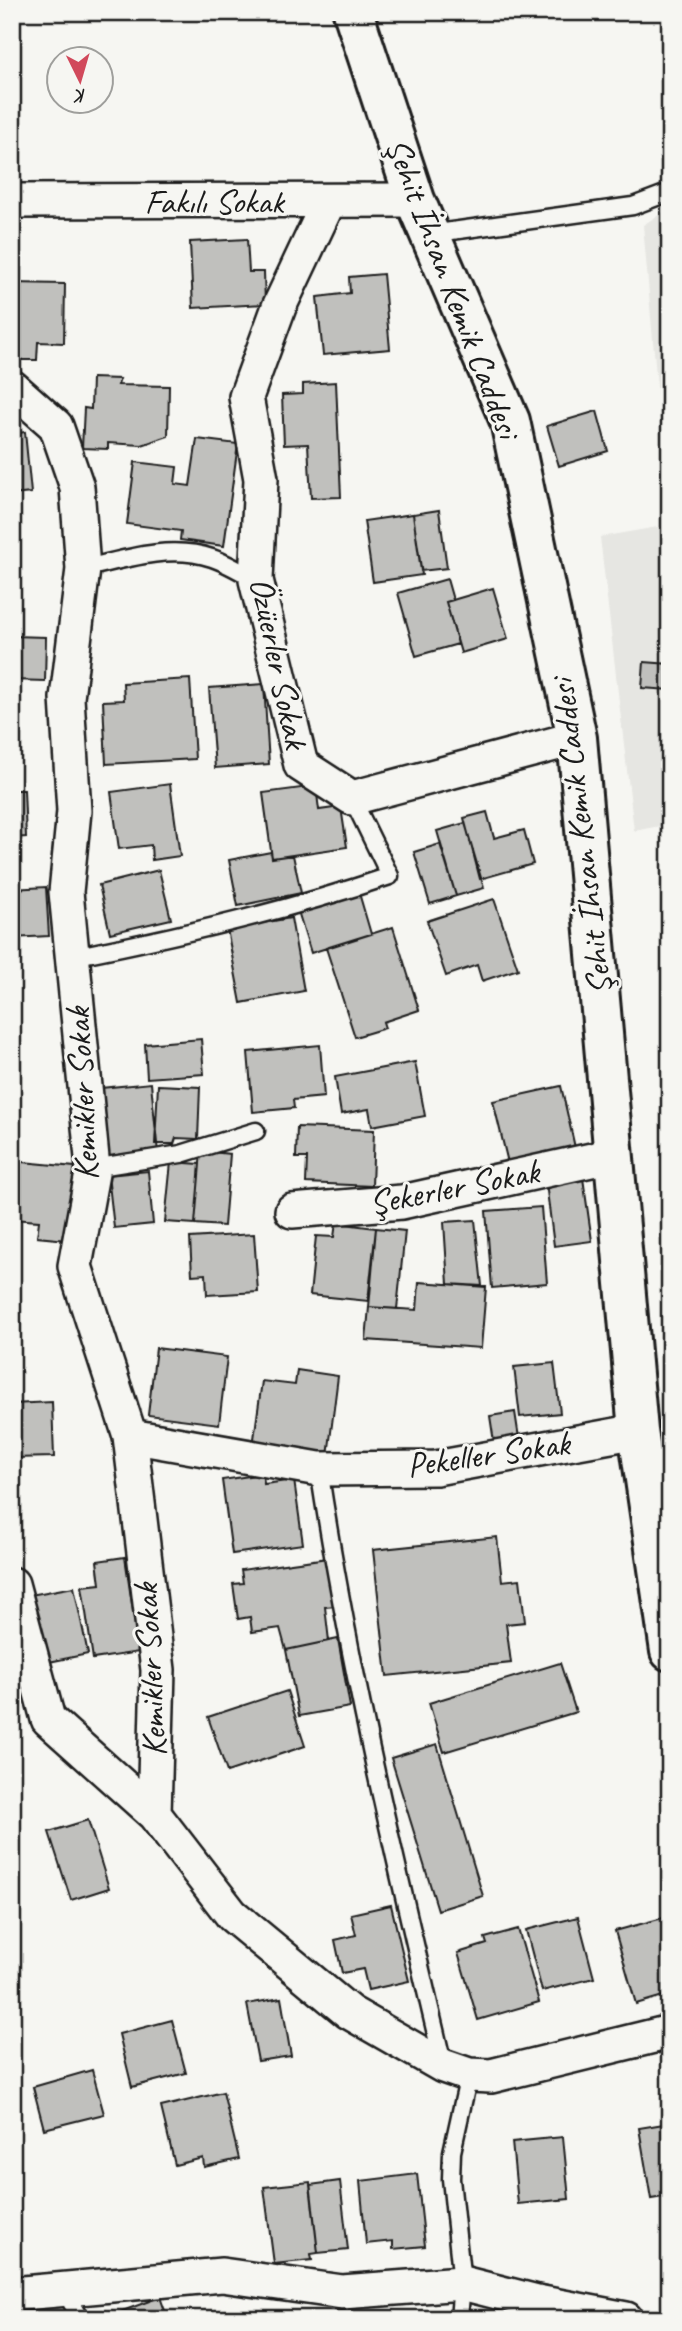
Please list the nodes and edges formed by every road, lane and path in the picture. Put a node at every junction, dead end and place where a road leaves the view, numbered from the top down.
1 (352, 12) edge
2 (670, 191) edge
3 (12, 201) edge
4 (330, 201) junction
5 (423, 217) junction
6 (12, 387) edge
7 (83, 569) junction
8 (256, 580) junction
9 (577, 738) junction
10 (352, 799) junction
11 (72, 957) junction
12 (256, 1131) dead end
13 (614, 1155) junction
14 (93, 1168) junction
15 (292, 1211) dead end
16 (638, 1431) junction
17 (130, 1436) junction
18 (319, 1469) junction
19 (12, 1584) edge
20 (670, 1651) edge
21 (154, 1814) junction
22 (670, 2032) edge
23 (456, 2071) junction
24 (462, 2283) junction
25 (64, 2290) junction
26 (12, 2294) edge
27 (81, 2319) edge
28 (459, 2319) edge
29 (626, 2319) edge

1 - 5 street, Şehit İhsan Kemik Caddesi
2 - 5 lane
3 - 4 street, Fakılı Sokak
4 - 5 street, Fakılı Sokak
4 - 8 street, Özüerler Sokak
5 - 9 street, Şehit İhsan Kemik Caddesi
6 - 7 street, Kemikler Sokak
7 - 8 lane
7 - 11 street, Kemikler Sokak
8 - 10 street, Özüerler Sokak
9 - 10 street
9 - 13 street, Şehit İhsan Kemik Caddesi
10 - 11 lane
11 - 14 street, Kemikler Sokak
12 - 14 lane
13 - 15 street, Şekerler Sokak
13 - 16 street, Şehit İhsan Kemik Caddesi
14 - 17 street, Kemikler Sokak
16 - 18 street, Pekeller Sokak
16 - 20 street, Şehit İhsan Kemik Caddesi
17 - 18 street, Pekeller Sokak
17 - 21 street, Kemikler Sokak
18 - 23 lane
19 - 21 street
21 - 23 street
22 - 23 street
23 - 24 lane
24 - 25 street
24 - 28 lane
24 - 29 street
25 - 26 street
25 - 27 lane

